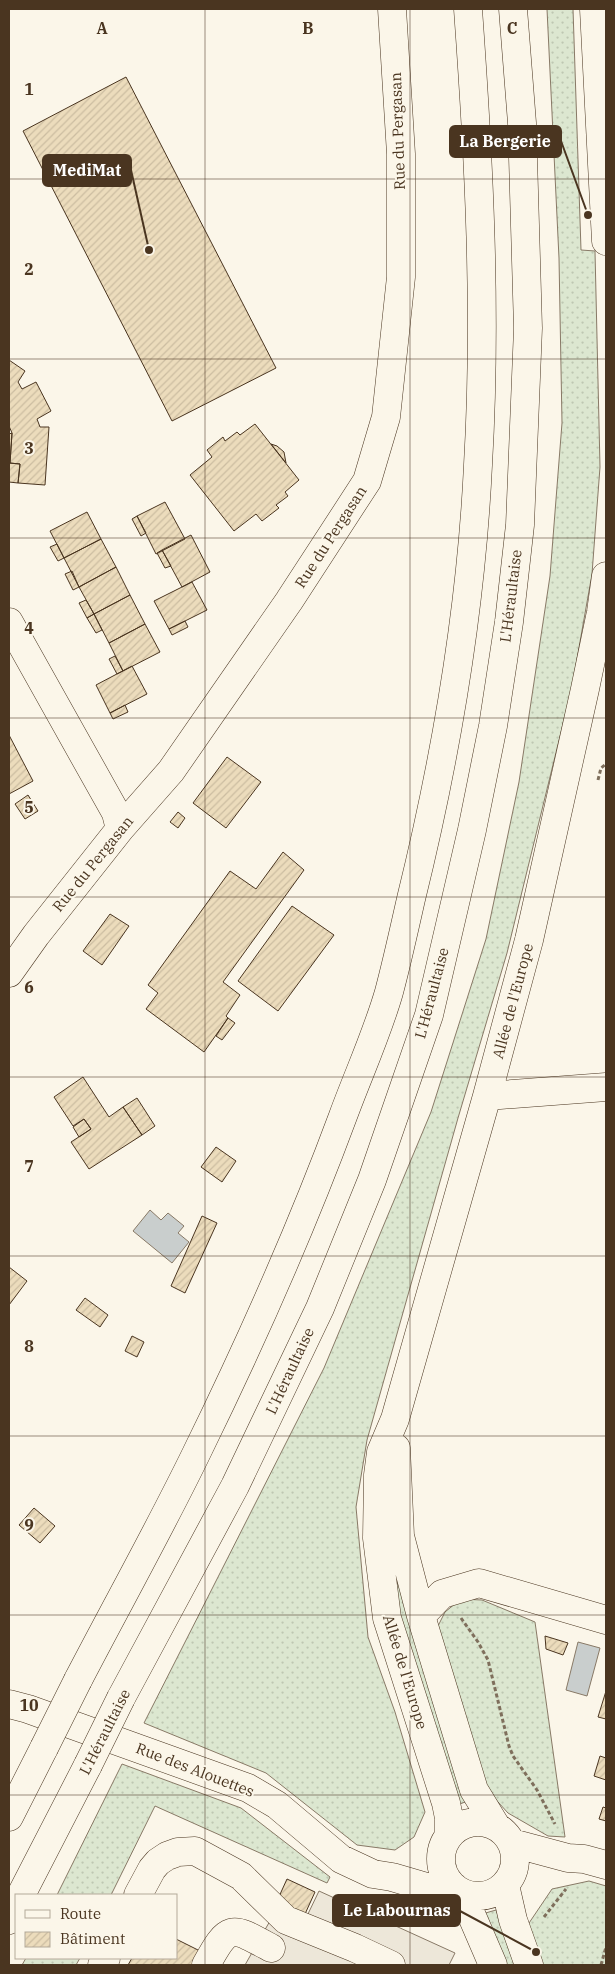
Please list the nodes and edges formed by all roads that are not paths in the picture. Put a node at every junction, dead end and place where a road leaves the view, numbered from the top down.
1 (392, 9) edge
2 (468, 9) edge
3 (513, 9) edge
4 (594, 9) edge
5 (606, 241) edge
6 (606, 576) edge
7 (9, 622) edge
8 (596, 692) edge
9 (120, 829) junction
10 (9, 973) edge
11 (606, 1087) edge
12 (487, 1096) junction
13 (396, 1419) junction
14 (421, 1616) junction
15 (606, 1620) edge
16 (9, 1704) edge
17 (9, 1817) edge
18 (446, 1840) junction
19 (507, 1855) junction
20 (606, 1865) edge
21 (392, 1876) junction
22 (458, 1890) junction
23 (22, 1894) edge
24 (139, 1894) edge
25 (15, 1907) edge
26 (9, 1920) edge
27 (286, 1920) junction
28 (267, 1957) edge
29 (350, 1957) edge
30 (206, 1965) edge
31 (391, 1965) edge
32 (493, 1965) edge
33 (529, 1965) edge

1 - 9 main road, Rue du Pergasan
2 - 17 main road, bridge
3 - 23 main road, L'Héraultaise, bridge
4 - 5 main road
6 - 8 main road, Allée de l'Europe
7 - 9 main road
8 - 12 main road, Allée de l'Europe
9 - 10 main road, Rue du Pergasan
11 - 12 main road
12 - 13 main road, Allée de l'Europe
13 - 14 main road, Allée de l'Europe
13 - 18 main road, Allée de l'Europe
14 - 15 main road
14 - 19 main road, Allée de l'Europe
16 - 21 main road, Rue des Alouettes
18 - 19 main road
18 - 21 main road
18 - 22 main road
19 - 20 main road
19 - 22 main road
19 - 33 main road, Allée de l'Europe
21 - 22 main road, Rue des Alouettes
22 - 32 main road
24 - 27 main road
25 - 26 main road
27 - 28 main road
27 - 29 main road
28 - 30 main road
29 - 31 main road

